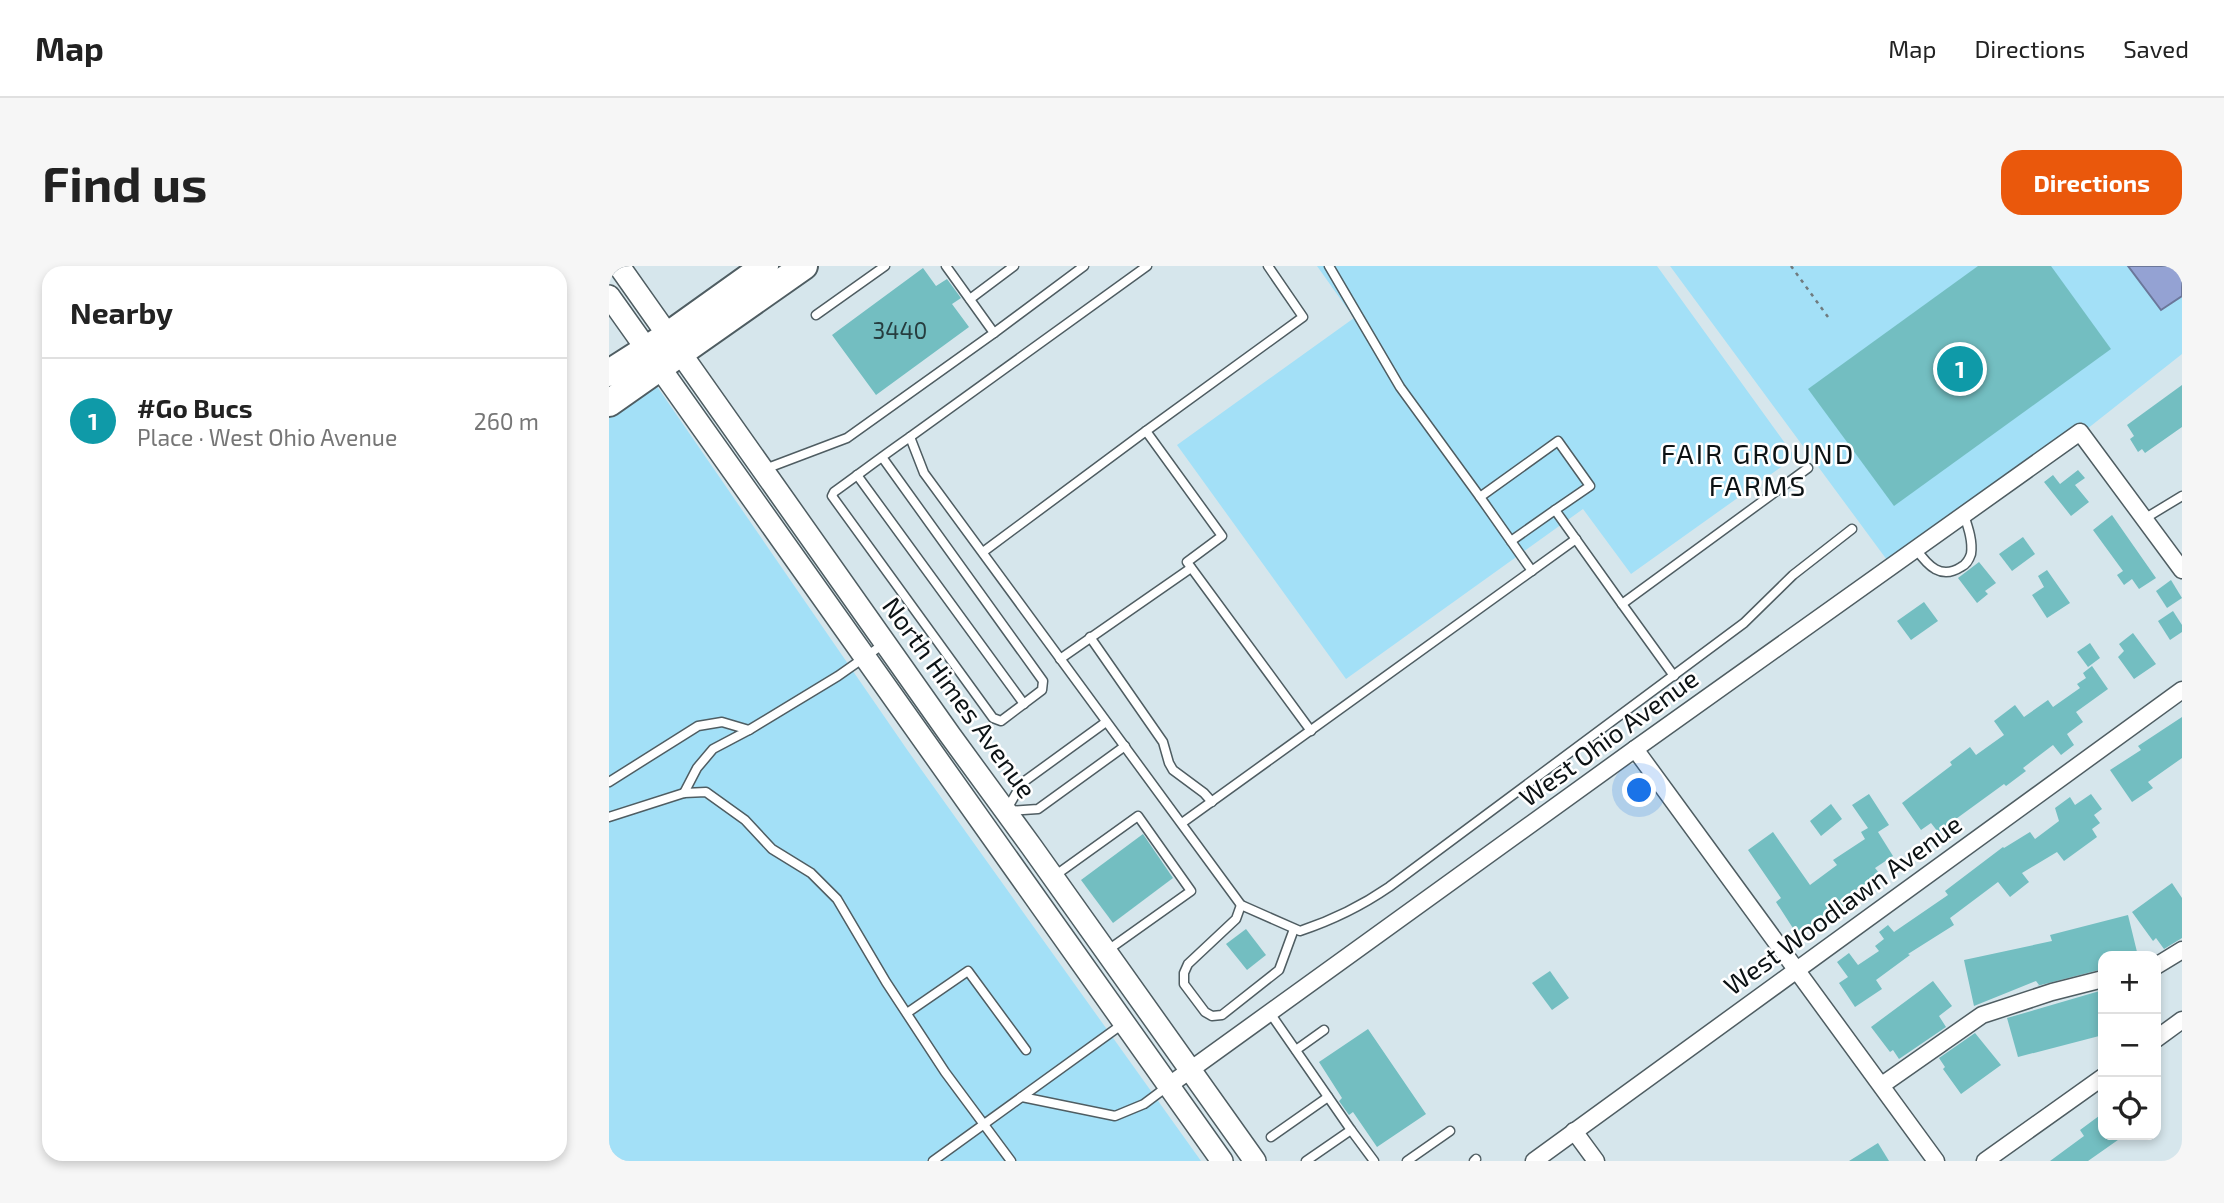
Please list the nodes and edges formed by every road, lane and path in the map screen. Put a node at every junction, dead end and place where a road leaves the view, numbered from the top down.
1 (619, 266) edge
2 (765, 266) edge
3 (804, 266) edge
4 (884, 266) edge
5 (1014, 266) edge
6 (1084, 266) edge
7 (1147, 266) edge
8 (1268, 266) edge
9 (1329, 266) edge
10 (1791, 266) edge
11 (948, 267) edge
12 (609, 296) edge
13 (970, 299) junction
14 (816, 315) dead end
15 (1828, 317) dead end
16 (994, 333) junction
17 (664, 352) junction
18 (609, 373) edge
19 (609, 403) edge
20 (1146, 431) junction
21 (910, 437) junction
22 (882, 457) junction
23 (1808, 468) dead end
24 (762, 470) junction
25 (857, 475) junction
26 (2182, 496) edge
27 (1480, 497) junction
28 (1555, 510) junction
29 (1964, 515) junction
30 (2144, 519) junction
31 (1852, 529) dead end
32 (1576, 539) junction
33 (1511, 541) junction
34 (1916, 549) junction
35 (983, 552) junction
36 (1191, 568) junction
37 (2182, 570) edge
38 (1532, 571) junction
39 (1622, 604) junction
40 (1090, 637) junction
41 (885, 643) junction
42 (863, 657) junction
43 (1060, 659) junction
44 (1674, 676) junction
45 (2182, 691) edge
46 (1024, 704) junction
47 (1106, 722) junction
48 (749, 730) junction
49 (1311, 731) junction
50 (1125, 746) junction
51 (1635, 749) junction
52 (609, 782) edge
53 (684, 793) junction
54 (1212, 802) junction
55 (1005, 811) junction
56 (609, 817) edge
57 (1182, 823) junction
58 (985, 827) junction
59 (1053, 877) junction
60 (1241, 905) junction
61 (1294, 929) junction
62 (2182, 950) edge
63 (1106, 951) junction
64 (2161, 963) edge
65 (1797, 968) junction
66 (2098, 980) edge
67 (907, 1013) junction
68 (1270, 1013) junction
69 (2182, 1020) edge
70 (1124, 1023) junction
71 (1324, 1030) dead end
72 (2161, 1035) edge
73 (1026, 1050) dead end
74 (1296, 1050) junction
75 (1190, 1070) junction
76 (2098, 1081) edge
77 (1882, 1085) junction
78 (1168, 1086) junction
79 (1022, 1097) junction
80 (1328, 1097) junction
81 (983, 1125) junction
82 (1351, 1130) junction
83 (1450, 1131) dead end
84 (1574, 1131) junction
85 (1271, 1137) dead end
86 (933, 1161) edge
87 (1011, 1161) edge
88 (1222, 1161) edge
89 (1255, 1161) edge
90 (1307, 1161) edge
91 (1374, 1161) edge
92 (1407, 1161) edge
93 (1534, 1161) edge
94 (1596, 1161) edge
95 (1935, 1161) edge
96 (1985, 1161) edge

1 - 17 street, North Himes Avenue
2 - 17 main road
3 - 17 main road
4 - 14 lane
5 - 13 lane
6 - 16 lane
7 - 21 lane
8 - 20 lane
9 - 27 lane
10 - 15 path
11 - 13 lane
12 - 17 street, North Himes Avenue
13 - 16 lane
16 - 24 lane
17 - 18 main road
17 - 19 main road
17 - 24 street, North Himes Avenue
17 - 42 street, North Himes Avenue
20 - 35 lane
20 - 36 lane
21 - 22 lane
21 - 35 lane
22 - 25 lane
22 - 46 lane
23 - 39 lane
24 - 41 street, North Himes Avenue
25 - 46 lane
25 - 46 lane
26 - 30 lane
27 - 28 lane
27 - 33 lane
28 - 32 lane
28 - 33 lane
29 - 30 street, West Ohio Avenue
29 - 34 street, West Ohio Avenue
29 - 34 lane
30 - 37 street
31 - 44 lane
32 - 38 lane
32 - 39 lane
33 - 38 lane
34 - 51 street, West Ohio Avenue
35 - 43 lane
36 - 40 lane
36 - 49 lane
38 - 49 lane
39 - 44 lane
40 - 43 lane
40 - 54 lane
41 - 42 lane
41 - 55 street, North Himes Avenue
42 - 48 lane
42 - 58 street, North Himes Avenue
43 - 47 lane
44 - 61 lane
45 - 65 street, West Woodlawn Avenue
47 - 50 lane
47 - 55 lane
48 - 52 lane
48 - 53 lane
49 - 54 lane
50 - 55 lane
50 - 57 lane
51 - 65 street
51 - 68 street, West Ohio Avenue
53 - 56 lane
53 - 67 lane
54 - 57 lane
55 - 58 street
55 - 59 street, North Himes Avenue
57 - 60 lane
58 - 70 street, North Himes Avenue
59 - 63 street, North Himes Avenue
59 - 63 lane
60 - 61 lane
60 - 61 lane
62 - 64 street
63 - 75 street, North Himes Avenue
65 - 77 street
65 - 84 street, West Woodlawn Avenue
66 - 77 street
67 - 73 lane
67 - 81 lane
68 - 74 lane
68 - 75 street, West Ohio Avenue
69 - 72 street
70 - 78 street, North Himes Avenue
70 - 79 lane
71 - 74 lane
74 - 80 lane
75 - 78 street, West Ohio Avenue
75 - 89 street, North Himes Avenue
76 - 96 street
77 - 95 street
78 - 79 lane
78 - 88 street, North Himes Avenue
79 - 81 lane
80 - 82 lane
80 - 85 lane
81 - 86 lane
81 - 87 lane
82 - 90 lane
82 - 91 lane
83 - 92 lane
84 - 93 street, West Woodlawn Avenue
84 - 94 street

